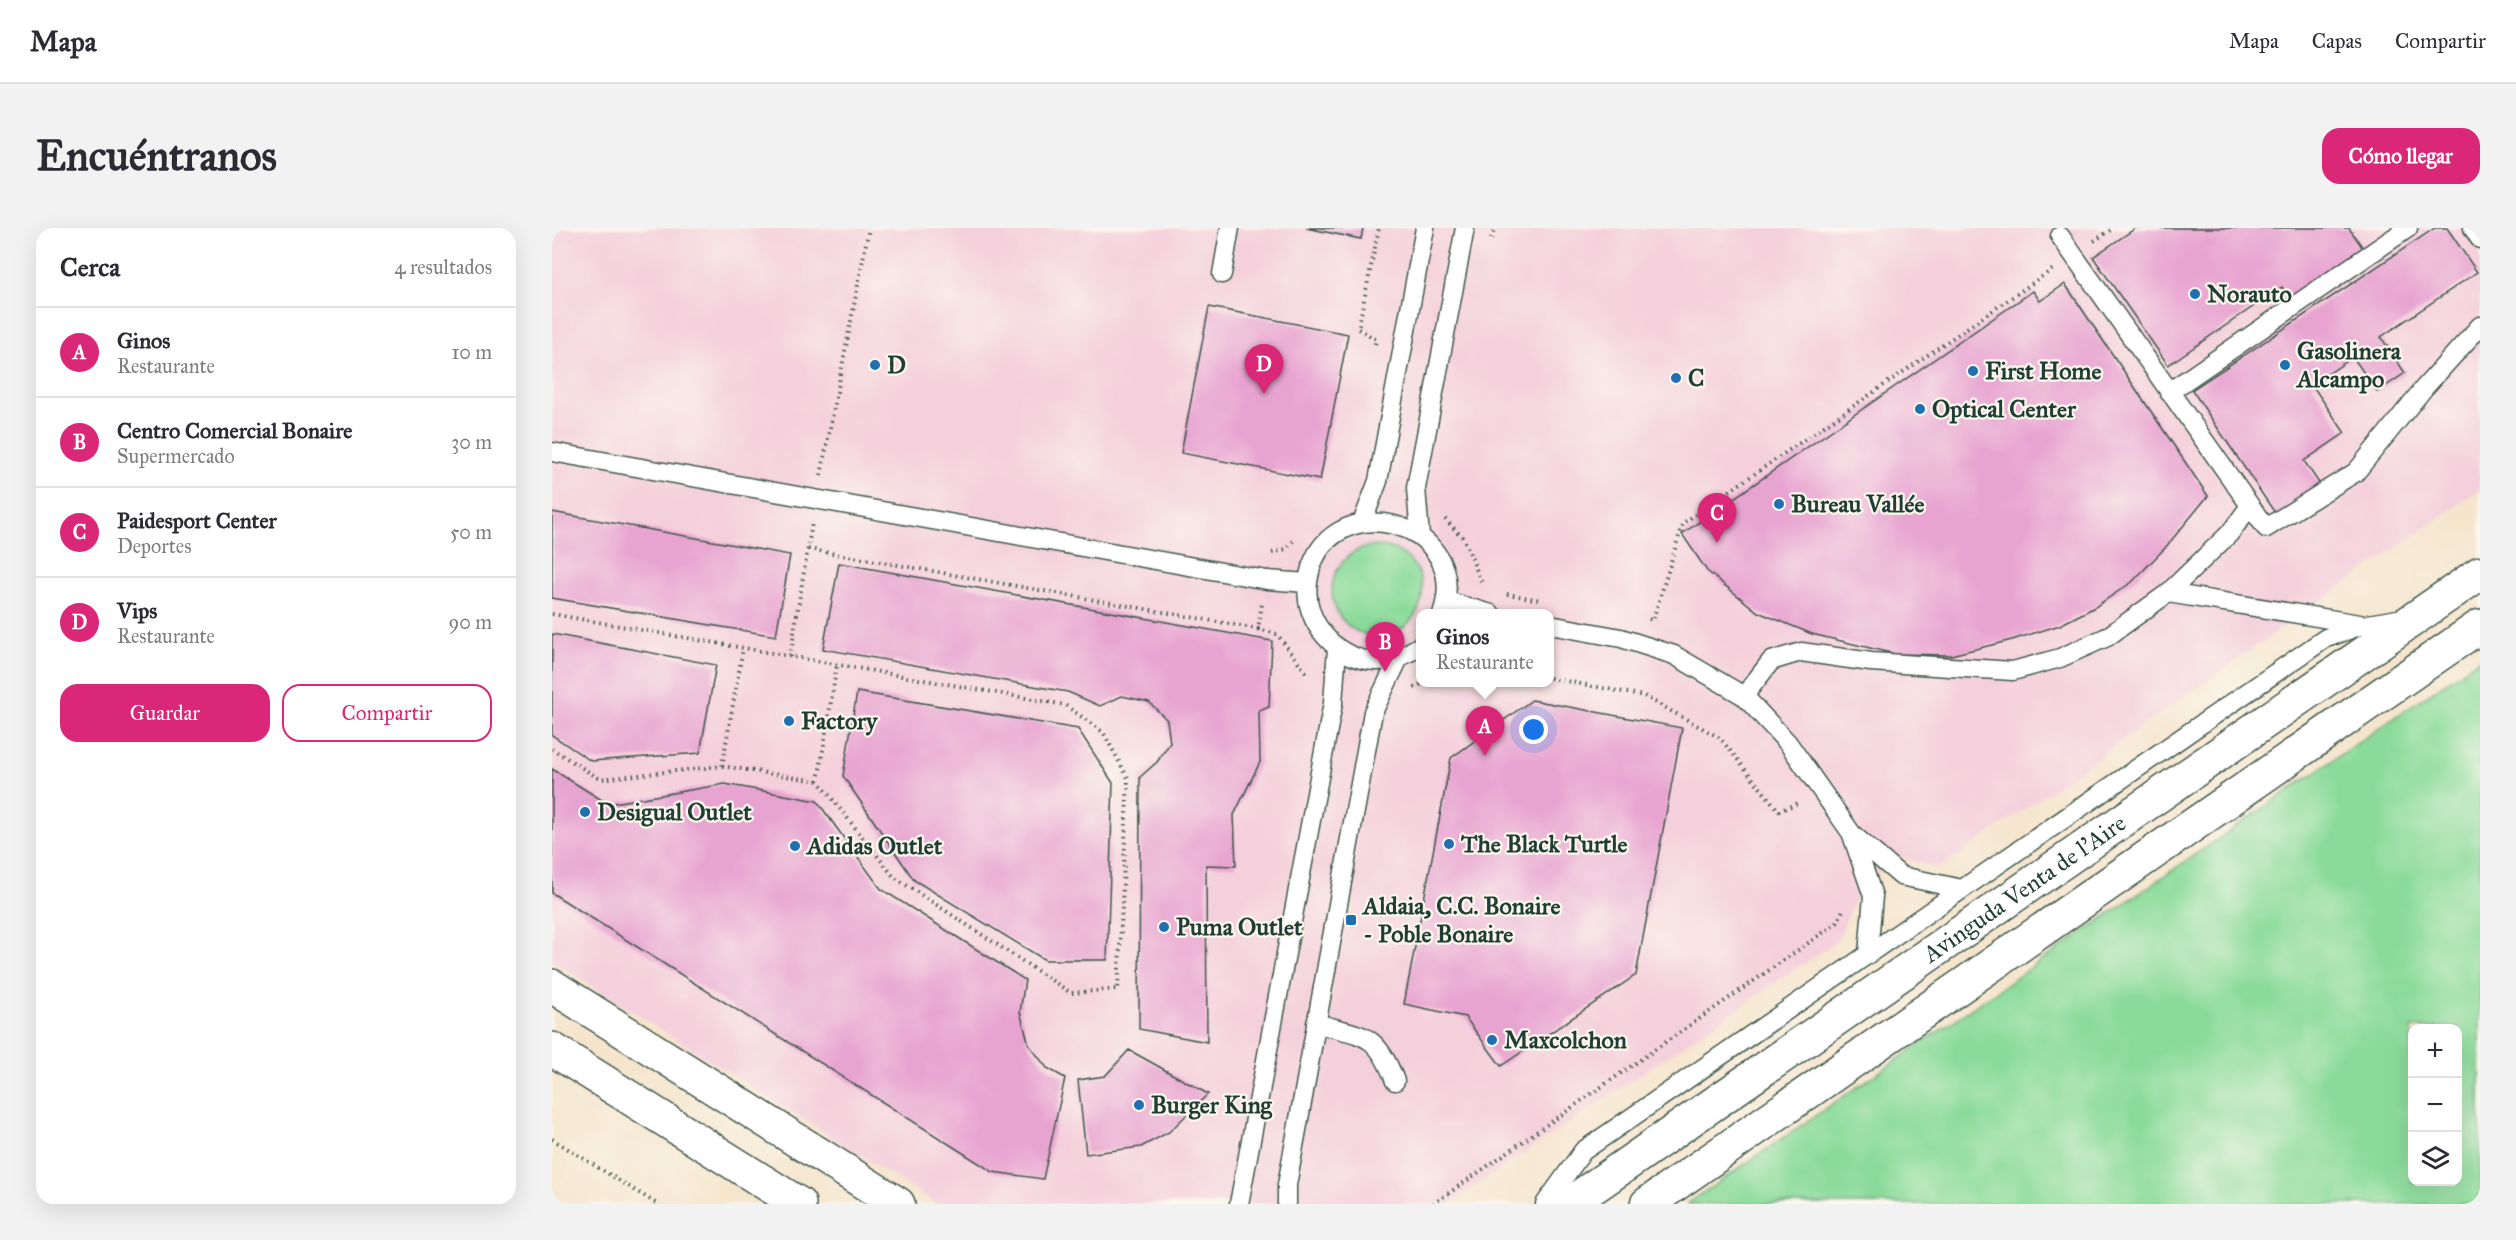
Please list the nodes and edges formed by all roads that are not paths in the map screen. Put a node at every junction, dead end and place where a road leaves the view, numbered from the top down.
1 (1230, 228) edge
2 (1425, 228) edge
3 (1465, 228) edge
4 (2408, 228) edge
5 (2473, 228) edge
6 (2060, 236) dead end
7 (2480, 239) edge
8 (1222, 274) dead end
9 (2480, 326) edge
10 (2169, 392) junction
11 (552, 452) edge
12 (1362, 523) junction
13 (2266, 528) junction
14 (1420, 536) junction
15 (2480, 573) edge
16 (1307, 582) junction
17 (2168, 593) junction
18 (1445, 607) edge
19 (1478, 609) edge
20 (2418, 616) junction
21 (2362, 624) junction
22 (1554, 626) edge
23 (2480, 626) edge
24 (1337, 648) junction
25 (1416, 648) edge
26 (1399, 658) junction
27 (1744, 696) junction
28 (1852, 834) junction
29 (1962, 889) junction
30 (1868, 954) junction
31 (552, 986) edge
32 (1316, 1023) junction
33 (552, 1049) edge
34 (1395, 1081) dead end
35 (799, 1204) edge
36 (898, 1204) edge
37 (1239, 1204) edge
38 (1287, 1204) edge
39 (1545, 1204) edge
40 (1569, 1204) edge
41 (1647, 1204) edge

1 - 8 lane
2 - 12 lane
3 - 14 lane
4 - 10 lane
5 - 7 lane
6 - 10 lane
9 - 13 lane
10 - 13 lane
11 - 16 lane
12 - 14 lane
12 - 16 lane
13 - 17 lane
14 - 18 lane
15 - 20 street, Avinguda Venta de l'Aire
16 - 24 lane
17 - 21 lane
17 - 27 lane
18 - 19 lane
20 - 21 lane
20 - 40 street, Avinguda Venta de l'Aire
21 - 29 lane
22 - 27 lane
23 - 41 street, Avinguda Venta de l'Aire
24 - 26 lane
24 - 37 lane
25 - 26 lane
26 - 32 lane
27 - 28 lane
28 - 29 lane
28 - 30 lane
29 - 30 lane
30 - 39 lane
31 - 36 street
32 - 34 lane
32 - 38 lane
33 - 35 street

